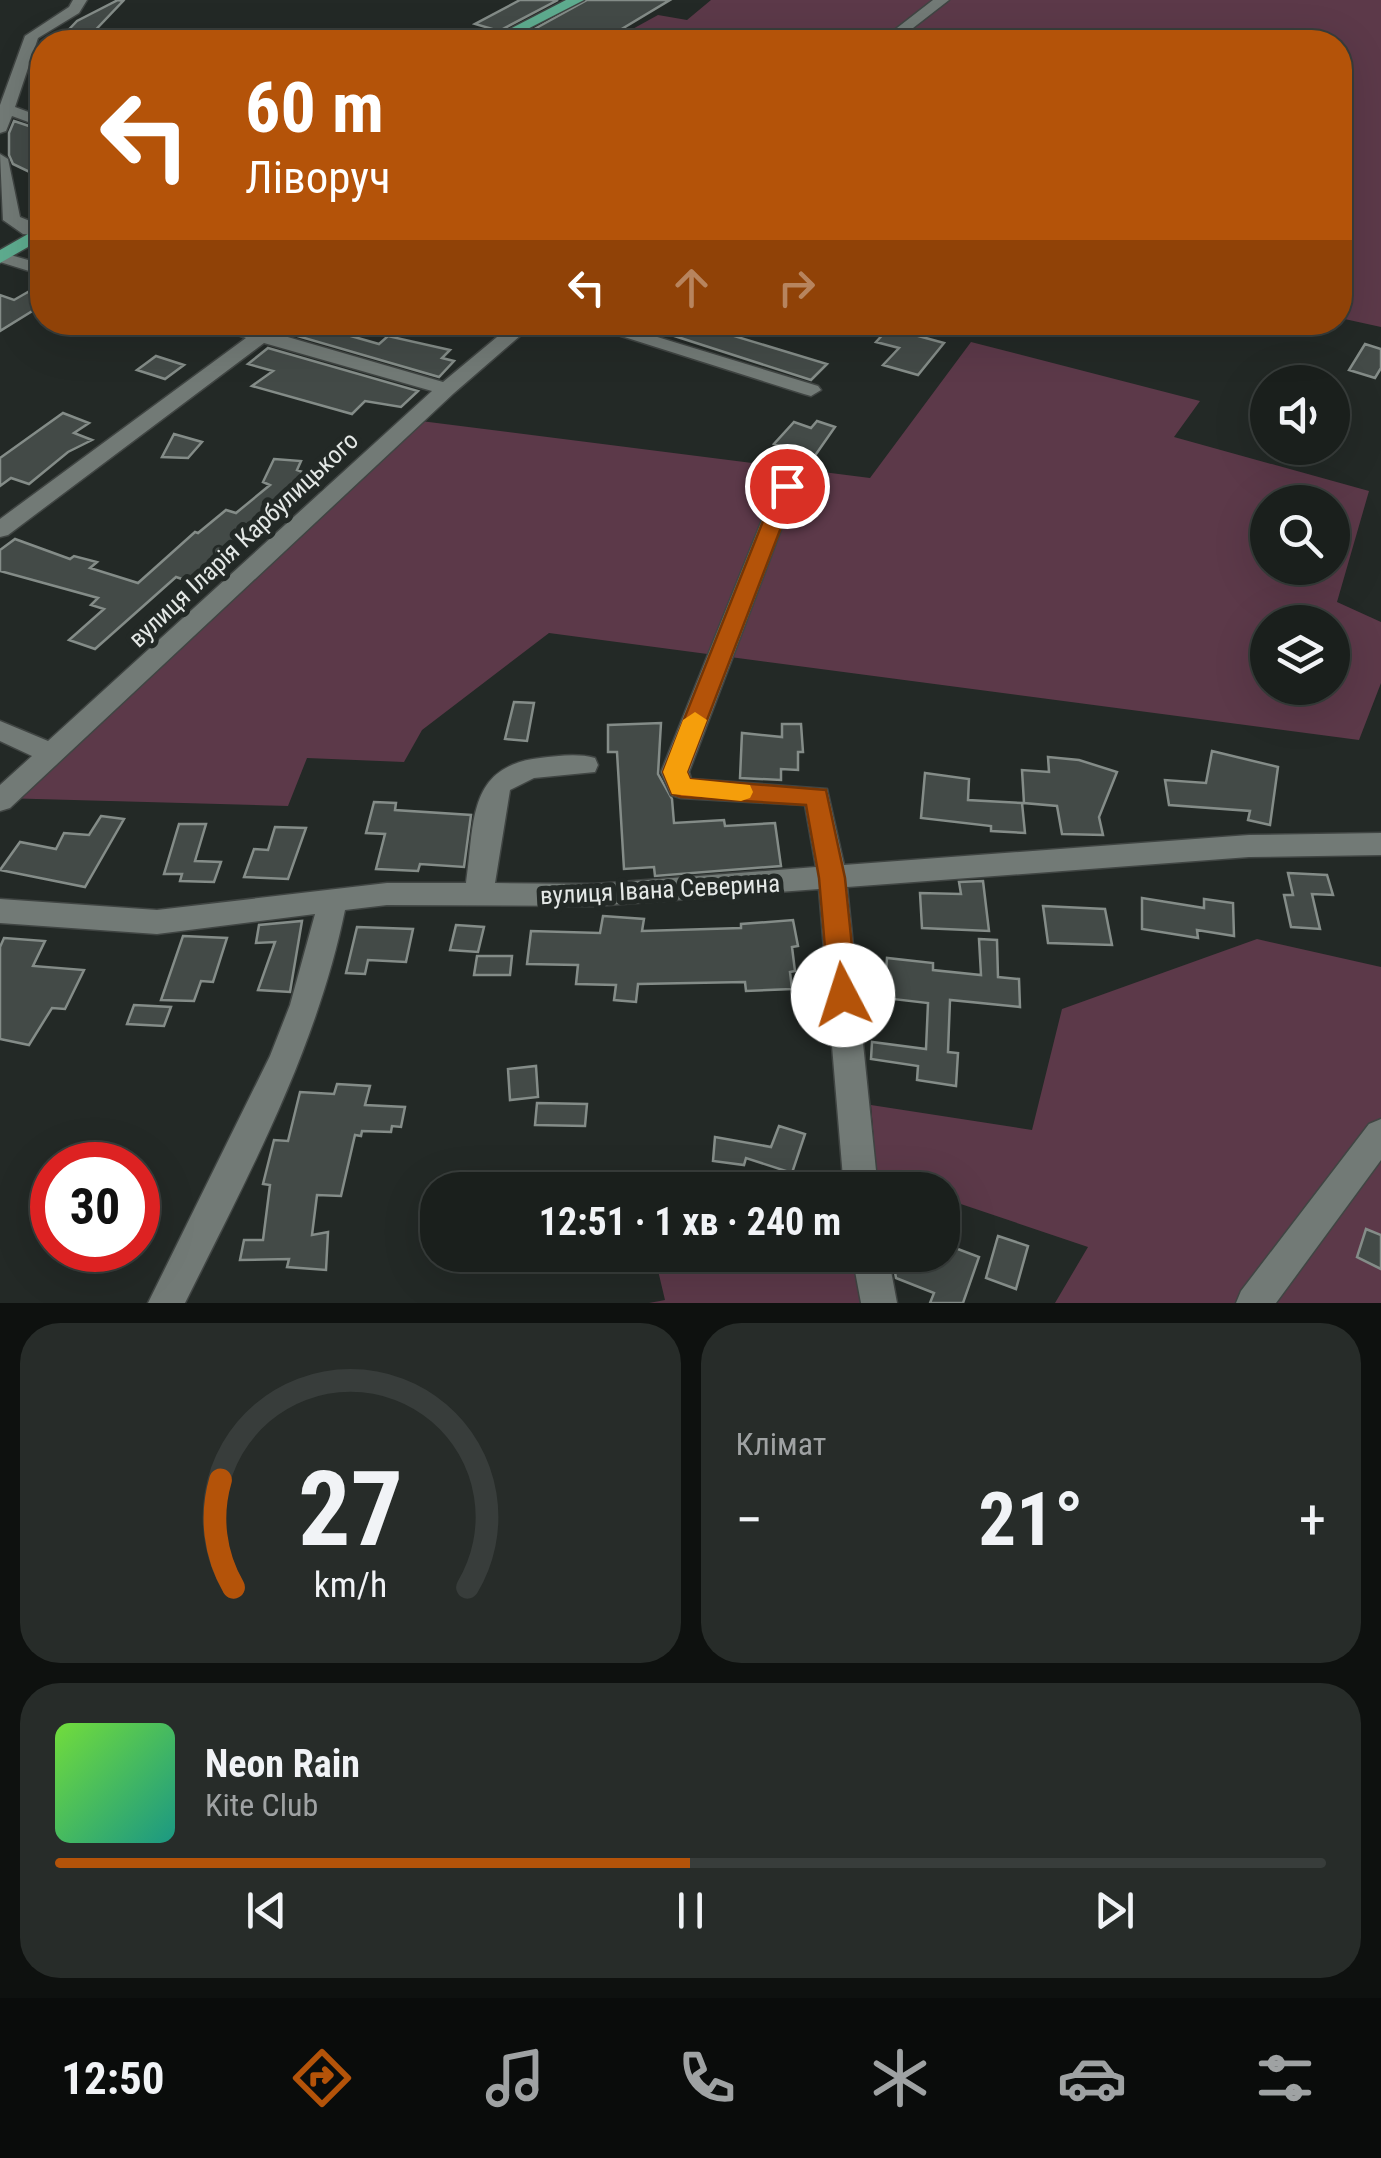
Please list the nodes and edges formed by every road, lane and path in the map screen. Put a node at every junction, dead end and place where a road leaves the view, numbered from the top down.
1 (80, 0) edge
2 (577, 0) edge
3 (942, 0) edge
4 (42, 30) edge
5 (516, 30) edge
6 (902, 30) edge
7 (30, 41) edge
8 (0, 60) edge
9 (22, 60) junction
10 (8, 110) junction
11 (30, 118) edge
12 (0, 128) edge
13 (0, 159) edge
14 (30, 227) edge
15 (30, 239) edge
16 (1, 257) edge
17 (30, 266) edge
18 (256, 335) edge
19 (512, 335) edge
20 (629, 335) edge
21 (259, 336) junction
22 (447, 390) junction
23 (811, 390) dead end
24 (787, 486) dead end
25 (0, 530) edge
26 (0, 730) edge
27 (50, 753) junction
28 (586, 765) dead end
29 (0, 801) edge
30 (1381, 844) edge
31 (832, 878) junction
32 (479, 894) junction
33 (333, 900) junction
34 (0, 911) edge
35 (1381, 1134) edge
36 (859, 1172) edge
37 (873, 1272) edge
38 (166, 1303) edge
39 (879, 1303) edge
40 (1254, 1303) edge

1 - 4 street
2 - 5 main road
3 - 6 street
7 - 9 street
8 - 9 street
9 - 10 street
10 - 11 street
10 - 12 street
13 - 14 street
15 - 16 main road
16 - 17 street
18 - 21 street
19 - 22 street, вулиця Іларія Карбулицького
20 - 23 street
21 - 22 street
21 - 25 street
22 - 27 street, вулиця Іларія Карбулицького
24 - 31 street
26 - 27 street
27 - 29 street, вулиця Іларія Карбулицького
28 - 32 street
30 - 31 street, вулиця Івана Северина
31 - 32 street, вулиця Івана Северина
31 - 36 street
32 - 33 street, вулиця Івана Северина
33 - 34 street, вулиця Івана Северина
33 - 38 street
35 - 40 street
37 - 39 street

